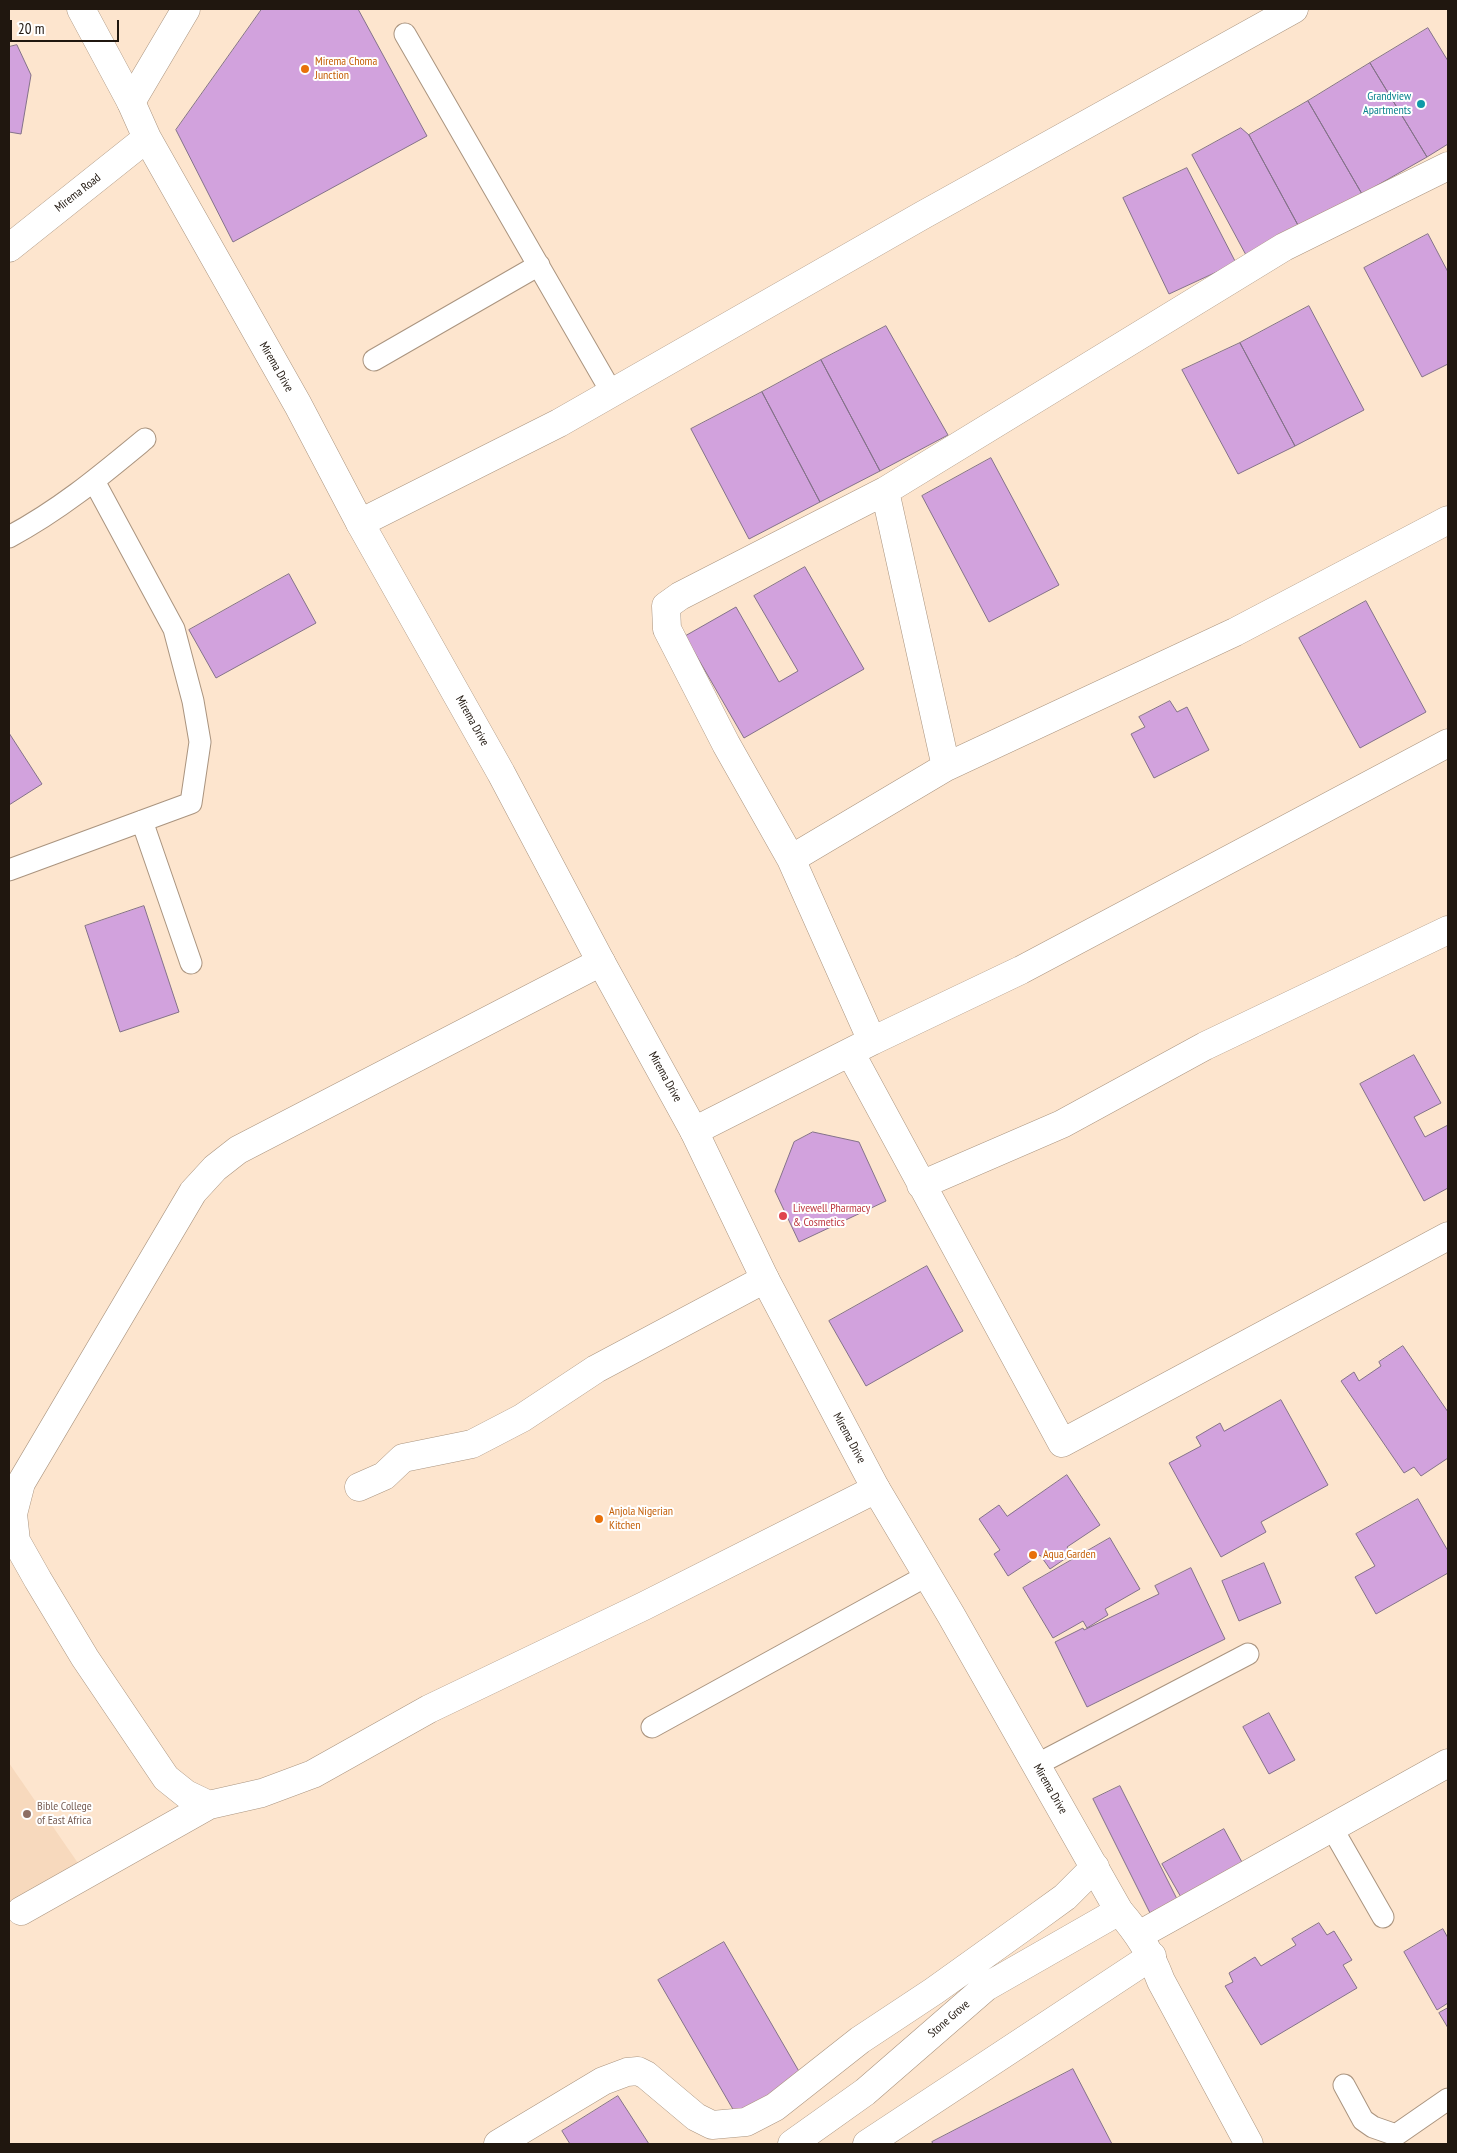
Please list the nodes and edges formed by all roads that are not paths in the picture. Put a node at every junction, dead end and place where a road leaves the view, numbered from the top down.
1 (81, 9) edge
2 (186, 9) edge
3 (1294, 9) edge
4 (405, 34) dead end
5 (131, 102) junction
6 (147, 138) junction
7 (1448, 166) edge
8 (9, 248) edge
9 (539, 265) junction
10 (374, 360) dead end
11 (612, 392) junction
12 (145, 439) dead end
13 (94, 481) junction
14 (885, 491) junction
15 (1448, 520) edge
16 (360, 522) junction
17 (9, 537) edge
18 (1448, 743) edge
19 (946, 767) junction
20 (142, 821) junction
21 (791, 859) junction
22 (9, 870) edge
23 (1448, 930) edge
24 (601, 962) junction
25 (191, 963) dead end
26 (861, 1046) junction
27 (694, 1131) junction
28 (921, 1185) junction
29 (1448, 1236) edge
30 (765, 1279) junction
31 (359, 1487) dead end
32 (876, 1489) junction
33 (928, 1576) junction
34 (1248, 1654) dead end
35 (652, 1727) dead end
36 (1448, 1764) edge
37 (1036, 1766) junction
38 (209, 1805) junction
39 (1332, 1828) junction
40 (1095, 1867) junction
41 (21, 1911) dead end
42 (1119, 1911) junction
43 (1383, 1917) dead end
44 (1145, 1946) junction
45 (1344, 2085) dead end
46 (1448, 2099) edge
47 (498, 2144) edge
48 (792, 2144) edge
49 (867, 2144) edge
50 (1249, 2144) edge

1 - 5 street, Mirema Drive
2 - 5 street
3 - 11 street
4 - 9 lane
5 - 6 street, Mirema Drive
6 - 8 street, Mirema Road
6 - 16 street, Mirema Drive
7 - 14 street
9 - 10 lane
9 - 11 lane
11 - 16 street
12 - 13 lane
13 - 17 lane
13 - 20 lane
14 - 19 street
14 - 21 street
15 - 19 street
16 - 24 street, Mirema Drive
18 - 26 street
19 - 21 street
20 - 22 lane
20 - 25 lane
21 - 26 street
23 - 28 street
24 - 27 street, Mirema Drive
24 - 38 street
26 - 27 street
26 - 28 street
27 - 30 street, Mirema Drive
28 - 29 street
30 - 31 street
30 - 32 street, Mirema Drive
32 - 33 street, Mirema Drive
32 - 38 street
33 - 35 lane
33 - 37 street, Mirema Drive
34 - 37 lane
36 - 39 street
37 - 40 street, Mirema Drive
38 - 41 street
39 - 43 lane
39 - 44 street
40 - 42 street, Mirema Drive
40 - 47 street
42 - 44 street, Mirema Drive
42 - 48 street, Stone Grove
44 - 49 street
44 - 50 street, Mirema Drive
45 - 46 lane

